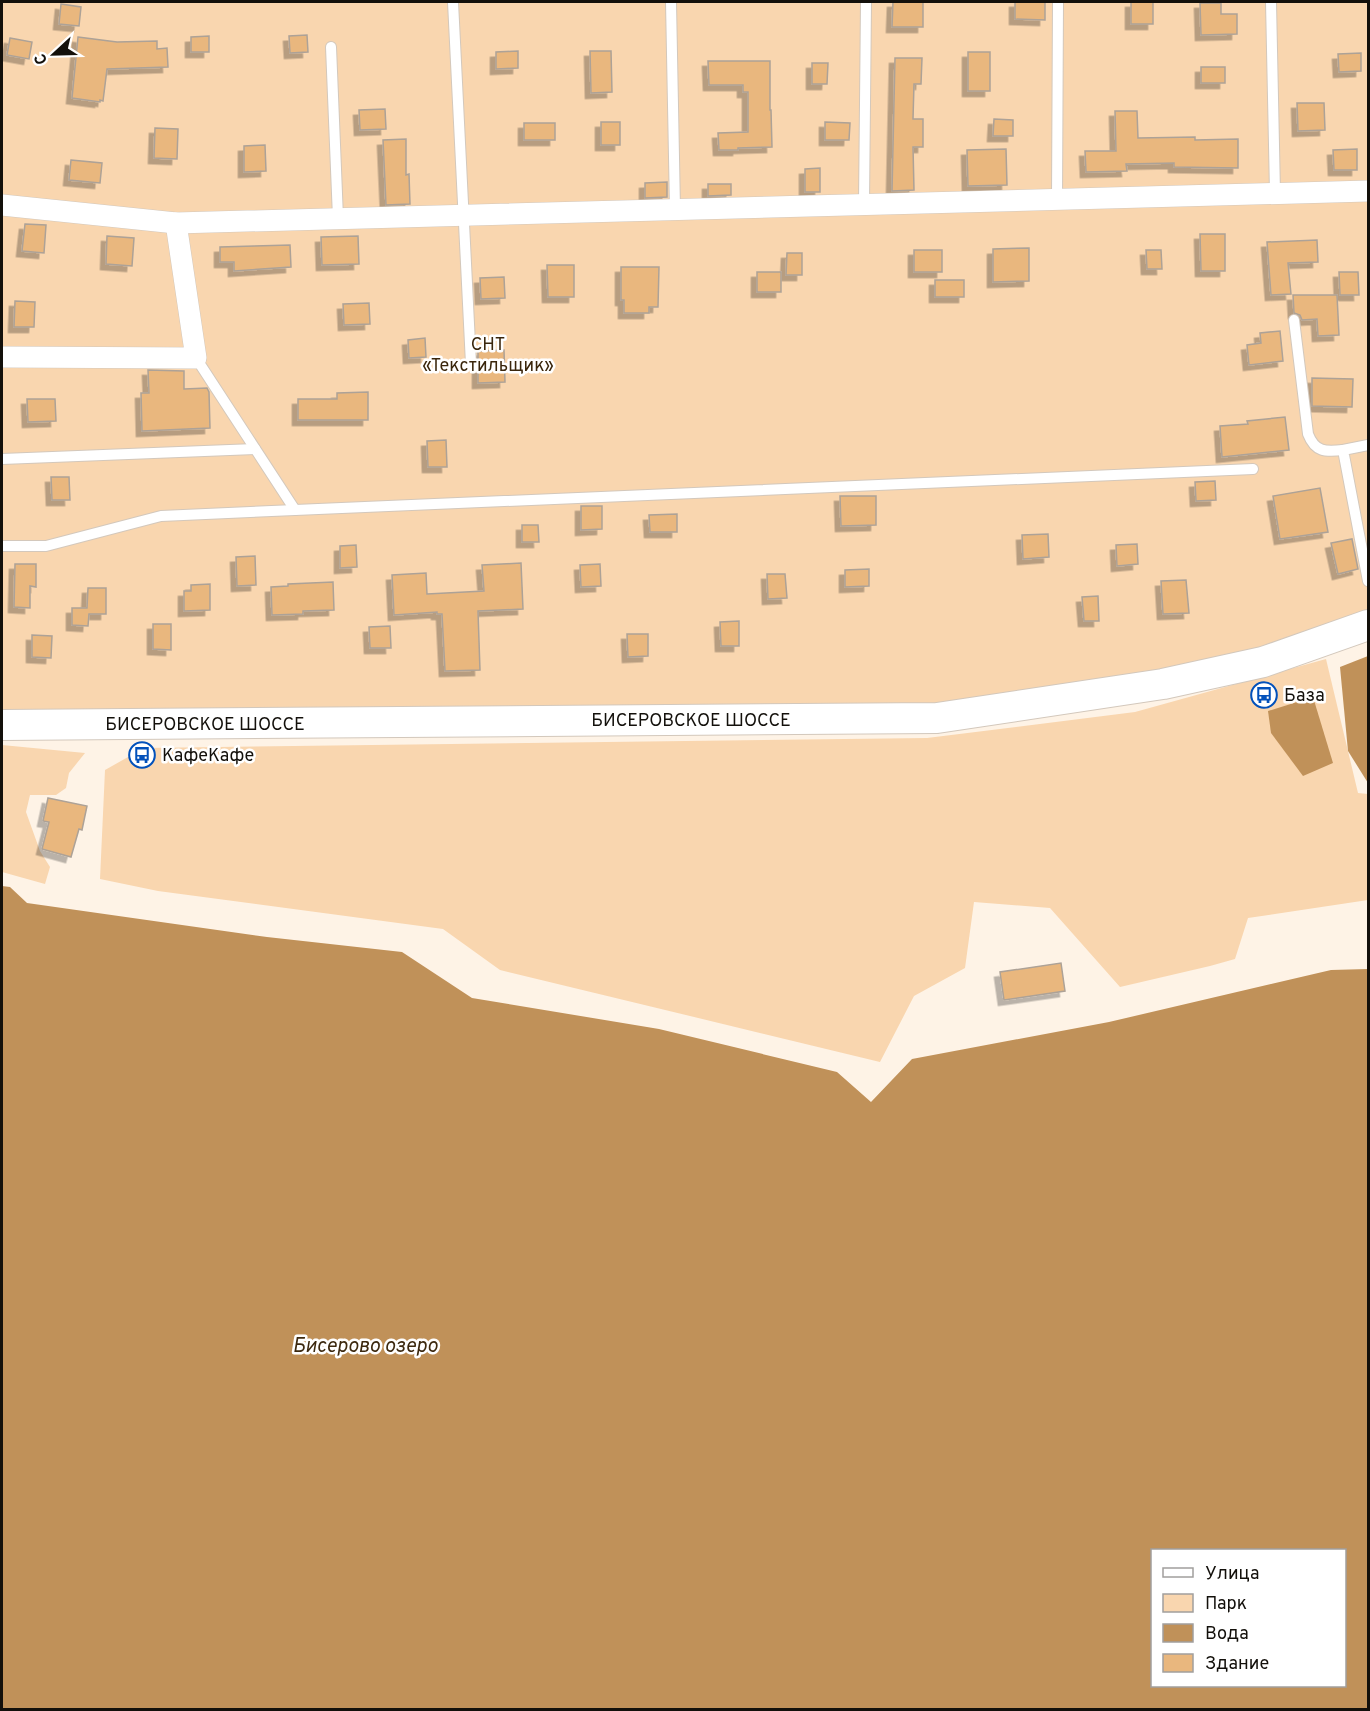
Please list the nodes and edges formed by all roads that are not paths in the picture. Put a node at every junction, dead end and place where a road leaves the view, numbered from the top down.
1 (453, 2) edge
2 (671, 2) edge
3 (866, 2) edge
4 (1058, 2) edge
5 (1271, 2) edge
6 (331, 47) dead end
7 (1368, 191) edge
8 (1275, 193) junction
9 (1056, 199) junction
10 (864, 204) junction
11 (2, 205) edge
12 (675, 209) junction
13 (463, 215) junction
14 (338, 218) junction
15 (176, 223) junction
16 (1294, 320) dead end
17 (2, 357) edge
18 (196, 358) junction
19 (471, 364) dead end
20 (1368, 445) edge
21 (255, 449) junction
22 (1343, 450) junction
23 (2, 459) edge
24 (1253, 469) dead end
25 (295, 510) junction
26 (2, 546) edge
27 (1368, 581) edge
28 (1368, 625) edge
29 (2, 725) edge

1 - 13 lane
2 - 12 lane
3 - 10 lane
4 - 9 lane
5 - 8 lane
6 - 14 lane
7 - 8 street
8 - 9 street
9 - 10 street
10 - 12 street
11 - 15 street
12 - 13 street
13 - 14 street
13 - 19 lane
14 - 15 street
15 - 18 street
16 - 22 lane
17 - 18 street
18 - 21 lane
20 - 22 lane
21 - 23 lane
21 - 25 lane
22 - 27 lane
24 - 25 lane
25 - 26 lane
28 - 29 main road, БИСЕРОВСКОЕ ШОССЕ

